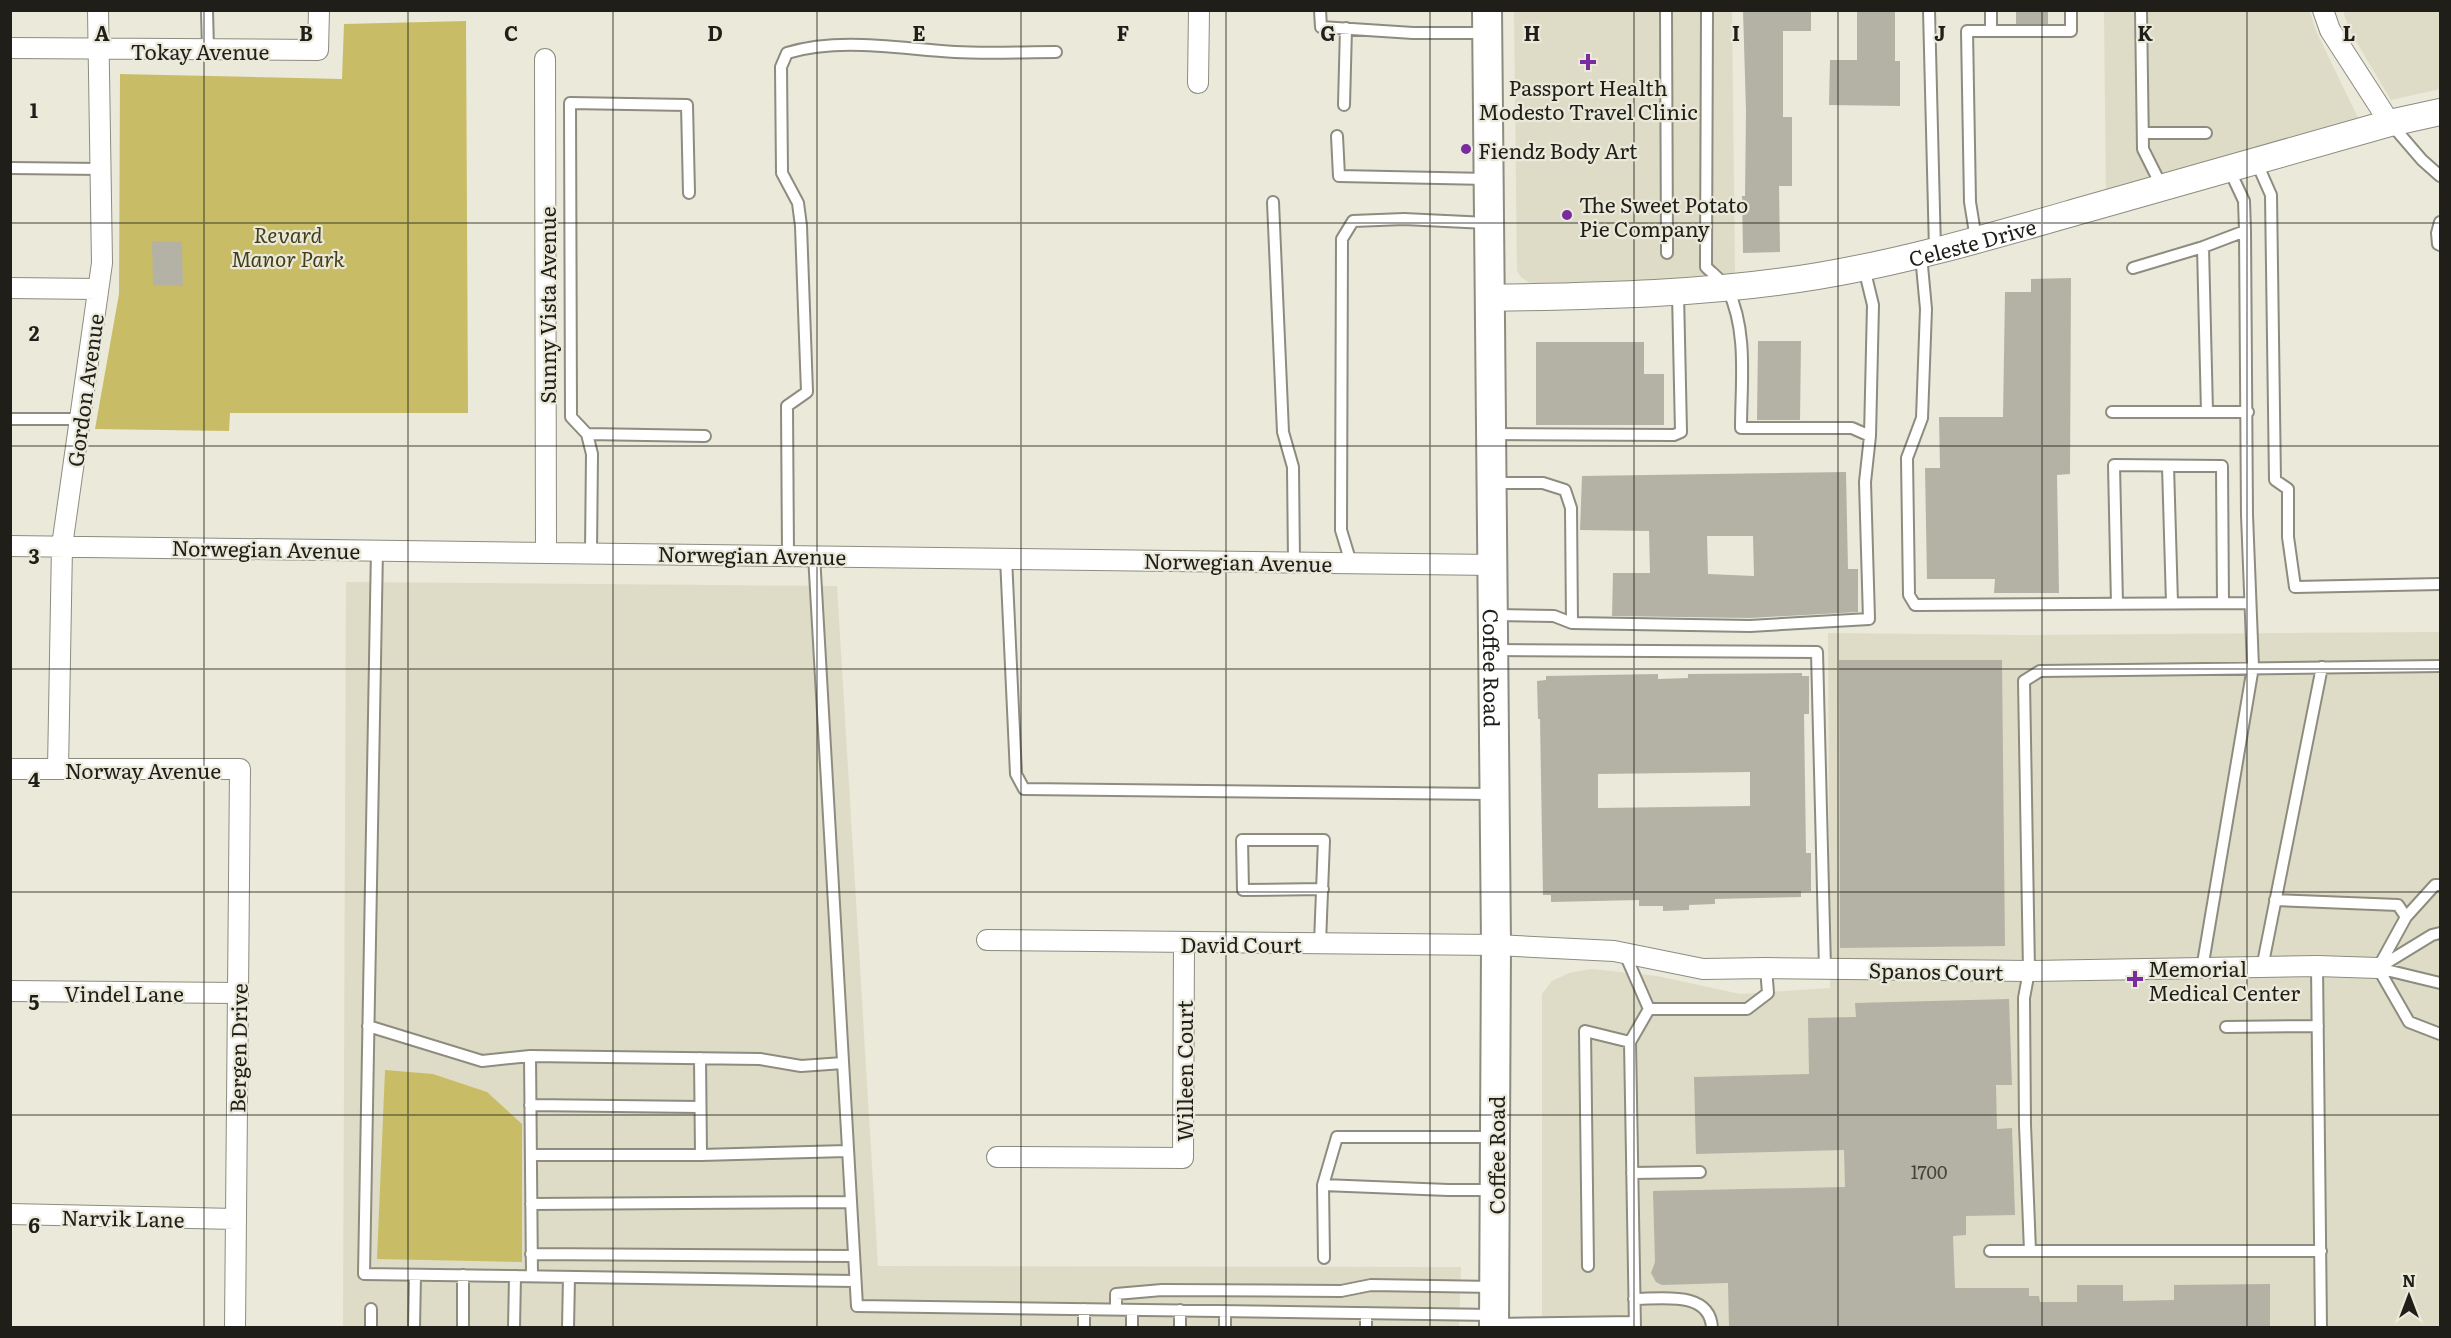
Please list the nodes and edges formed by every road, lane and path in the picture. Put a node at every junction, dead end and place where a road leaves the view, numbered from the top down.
1 (98, 10) edge
2 (207, 10) edge
3 (319, 10) edge
4 (1199, 10) edge
5 (1320, 10) edge
6 (1666, 10) edge
7 (1707, 10) edge
8 (1929, 10) edge
9 (1990, 10) edge
10 (2071, 10) edge
11 (2141, 10) edge
12 (2323, 10) edge
13 (1487, 22) edge
14 (1346, 28) junction
15 (1991, 31) junction
16 (10, 48) edge
17 (99, 49) junction
18 (208, 50) junction
19 (1056, 52) dead end
20 (545, 59) dead end
21 (1198, 83) dead end
22 (1344, 105) dead end
23 (2440, 112) edge
24 (2390, 123) junction
25 (2143, 133) junction
26 (2206, 133) dead end
27 (1337, 136) dead end
28 (2256, 161) junction
29 (10, 168) edge
30 (101, 169) junction
31 (2229, 169) junction
32 (2440, 176) edge
33 (1489, 179) junction
34 (2163, 188) junction
35 (689, 193) dead end
36 (1273, 202) dead end
37 (2440, 222) edge
38 (1490, 223) junction
39 (2245, 231) junction
40 (1976, 241) junction
41 (2440, 245) edge
42 (2203, 247) junction
43 (1667, 253) dead end
44 (1928, 253) junction
45 (1864, 267) junction
46 (2133, 268) dead end
47 (10, 288) edge
48 (98, 289) junction
49 (1727, 289) junction
50 (1678, 293) junction
51 (1491, 298) junction
52 (2112, 412) dead end
53 (2207, 412) junction
54 (2247, 412) junction
55 (10, 419) edge
56 (80, 419) junction
57 (587, 434) junction
58 (1492, 434) junction
59 (705, 436) dead end
60 (1870, 436) junction
61 (2168, 466) junction
62 (1493, 483) junction
63 (10, 546) edge
64 (62, 546) junction
65 (377, 549) junction
66 (546, 551) junction
67 (591, 552) junction
68 (788, 555) junction
69 (814, 555) junction
70 (1006, 558) junction
71 (1293, 562) junction
72 (1351, 563) junction
73 (1494, 565) junction
74 (2440, 584) edge
75 (2172, 603) junction
76 (2223, 603) junction
77 (2250, 603) junction
78 (2117, 604) junction
79 (1494, 615) junction
80 (1572, 623) junction
81 (1494, 650) junction
82 (2440, 666) edge
83 (2322, 667) junction
84 (2253, 668) junction
85 (10, 769) edge
86 (58, 769) junction
87 (240, 769) joint
88 (1495, 794) junction
89 (2440, 885) edge
90 (1323, 890) junction
91 (2275, 900) junction
92 (2406, 917) junction
93 (2436, 934) edge
94 (987, 940) dead end
95 (1184, 942) junction
96 (1320, 943) junction
97 (1496, 945) junction
98 (1625, 954) junction
99 (2317, 966) junction
100 (1766, 968) junction
101 (2262, 968) junction
102 (2379, 968) junction
103 (1826, 969) junction
104 (2202, 969) junction
105 (2029, 971) junction
106 (2440, 983) edge
107 (10, 992) edge
108 (238, 993) junction
109 (1650, 1009) junction
110 (368, 1026) junction
111 (2318, 1026) junction
112 (2226, 1027) dead end
113 (2440, 1034) edge
114 (1630, 1042) junction
115 (530, 1056) junction
116 (700, 1058) junction
117 (843, 1063) junction
118 (530, 1105) junction
119 (700, 1107) junction
120 (1495, 1137) junction
121 (847, 1151) junction
122 (531, 1155) junction
123 (702, 1155) junction
124 (997, 1157) dead end
125 (1700, 1172) dead end
126 (1632, 1173) junction
127 (1323, 1185) junction
128 (1495, 1190) junction
129 (850, 1202) junction
130 (531, 1204) junction
131 (10, 1214) edge
132 (236, 1219) junction
133 (1990, 1251) dead end
134 (2030, 1251) junction
135 (2321, 1251) junction
136 (531, 1254) junction
137 (853, 1256) junction
138 (1324, 1258) dead end
139 (1588, 1266) dead end
140 (415, 1275) junction
141 (463, 1275) junction
142 (515, 1276) junction
143 (532, 1276) junction
144 (569, 1277) junction
145 (855, 1281) junction
146 (1634, 1299) junction
147 (371, 1309) dead end
148 (1084, 1309) junction
149 (1116, 1310) junction
150 (1132, 1310) junction
151 (1180, 1310) junction
152 (1225, 1311) junction
153 (1366, 1313) junction
154 (1494, 1313) edge
155 (1635, 1325) edge
156 (236, 1328) edge
157 (371, 1328) edge
158 (414, 1328) edge
159 (463, 1328) edge
160 (514, 1328) edge
161 (568, 1328) edge
162 (1084, 1328) edge
163 (1132, 1328) edge
164 (1180, 1328) edge
165 (1224, 1328) edge
166 (1366, 1328) edge
167 (1712, 1328) edge
168 (2321, 1328) edge

1 - 17 street, Gordon Avenue
2 - 18 lane
3 - 18 street, Tokay Avenue
4 - 21 street
5 - 14 lane
6 - 43 lane
7 - 49 lane
8 - 44 lane
9 - 15 lane
10 - 15 lane
11 - 25 lane
12 - 24 street
13 - 14 lane
13 - 33 main road, Coffee Road
14 - 22 lane
15 - 40 lane
16 - 17 street, Tokay Avenue
17 - 18 street, Tokay Avenue
17 - 30 street, Gordon Avenue
19 - 68 lane
20 - 66 street, Sunny Vista Avenue
23 - 24 street, Celeste Drive
24 - 28 street, Celeste Drive
24 - 32 lane
25 - 26 lane
25 - 34 lane
27 - 33 lane
28 - 31 street, Celeste Drive
28 - 74 lane
29 - 30 lane
30 - 48 street, Gordon Avenue
31 - 34 street, Celeste Drive
31 - 39 lane
33 - 38 main road, Coffee Road
34 - 40 street, Celeste Drive
35 - 57 lane
36 - 71 lane
37 - 41 lane
38 - 51 main road, Coffee Road
38 - 72 lane
39 - 42 lane
39 - 54 lane
40 - 44 street, Celeste Drive
42 - 46 lane
42 - 53 lane
44 - 45 street, Celeste Drive
44 - 78 lane
45 - 49 street, Celeste Drive
45 - 60 lane
47 - 48 street
48 - 56 street, Gordon Avenue
49 - 50 street, Celeste Drive
49 - 60 lane
50 - 51 street, Celeste Drive
50 - 58 lane
51 - 58 main road, Coffee Road
52 - 53 lane
53 - 54 lane
54 - 77 lane
55 - 56 lane
56 - 64 street, Gordon Avenue
57 - 59 lane
57 - 67 lane
58 - 62 main road, Coffee Road
60 - 80 lane
61 - 75 lane
61 - 76 lane
61 - 78 lane
62 - 73 main road, Coffee Road
62 - 80 lane
63 - 64 street, Norwegian Avenue
64 - 65 street, Norwegian Avenue
64 - 86 street, Gordon Avenue
65 - 66 street, Norwegian Avenue
65 - 110 lane
66 - 67 street, Norwegian Avenue
67 - 68 street, Norwegian Avenue
68 - 69 street, Norwegian Avenue
69 - 70 street, Norwegian Avenue
69 - 117 lane
70 - 71 street, Norwegian Avenue
70 - 88 lane
71 - 72 street, Norwegian Avenue
72 - 73 street, Norwegian Avenue
73 - 79 main road, Coffee Road
75 - 76 lane
75 - 78 lane
76 - 77 lane
77 - 84 lane
79 - 80 lane
79 - 81 main road, Coffee Road
81 - 88 main road, Coffee Road
81 - 103 lane
82 - 83 lane
83 - 84 lane
83 - 91 lane
84 - 104 lane
84 - 105 lane
85 - 86 street, Norway Avenue
86 - 87 street, Norway Avenue
87 - 108 street, Bergen Drive
88 - 97 main road, Coffee Road
89 - 92 lane
90 - 90 lane
90 - 96 lane
91 - 92 lane
91 - 101 lane
92 - 102 lane
93 - 102 lane
94 - 95 street, David Court
95 - 96 street, David Court
95 - 124 street, Willeen Court
96 - 97 street, David Court
97 - 98 street, Spanos Court
97 - 120 main road, Coffee Road
98 - 100 street, Spanos Court
98 - 109 lane
99 - 101 street, Spanos Court
99 - 102 street, Spanos Court
99 - 111 lane
100 - 103 street, Spanos Court
100 - 109 lane
101 - 104 street, Spanos Court
102 - 106 lane
102 - 113 lane
103 - 105 street, Spanos Court
104 - 105 street, Spanos Court
105 - 134 lane
107 - 108 street, Vindel Lane
108 - 132 street, Bergen Drive
109 - 114 lane
110 - 115 lane
110 - 140 lane
111 - 112 lane
111 - 135 lane
114 - 126 lane
114 - 139 lane
115 - 116 lane
115 - 118 lane
116 - 117 lane
116 - 119 lane
117 - 121 lane
118 - 119 lane
118 - 122 lane
119 - 123 lane
120 - 127 lane
120 - 128 main road, Coffee Road
121 - 123 lane
121 - 129 lane
122 - 123 lane
122 - 130 lane
125 - 126 lane
126 - 146 lane
127 - 128 lane
127 - 138 lane
128 - 154 main road, Coffee Road
129 - 130 lane
129 - 137 lane
130 - 136 lane
131 - 132 street, Narvik Lane
132 - 156 street, Bergen Drive
133 - 134 lane
134 - 135 lane
135 - 168 lane
136 - 137 lane
136 - 143 lane
137 - 145 lane
140 - 141 lane
140 - 158 lane
141 - 142 lane
141 - 159 lane
142 - 143 lane
142 - 160 lane
143 - 144 lane
144 - 145 lane
144 - 161 lane
145 - 148 lane
146 - 155 lane
146 - 167 lane
147 - 157 lane
148 - 149 lane
148 - 162 lane
149 - 150 lane
149 - 154 lane
150 - 151 lane
150 - 163 lane
151 - 152 lane
151 - 164 lane
152 - 153 lane
152 - 165 lane
153 - 154 lane
153 - 166 lane
154 - 155 lane

